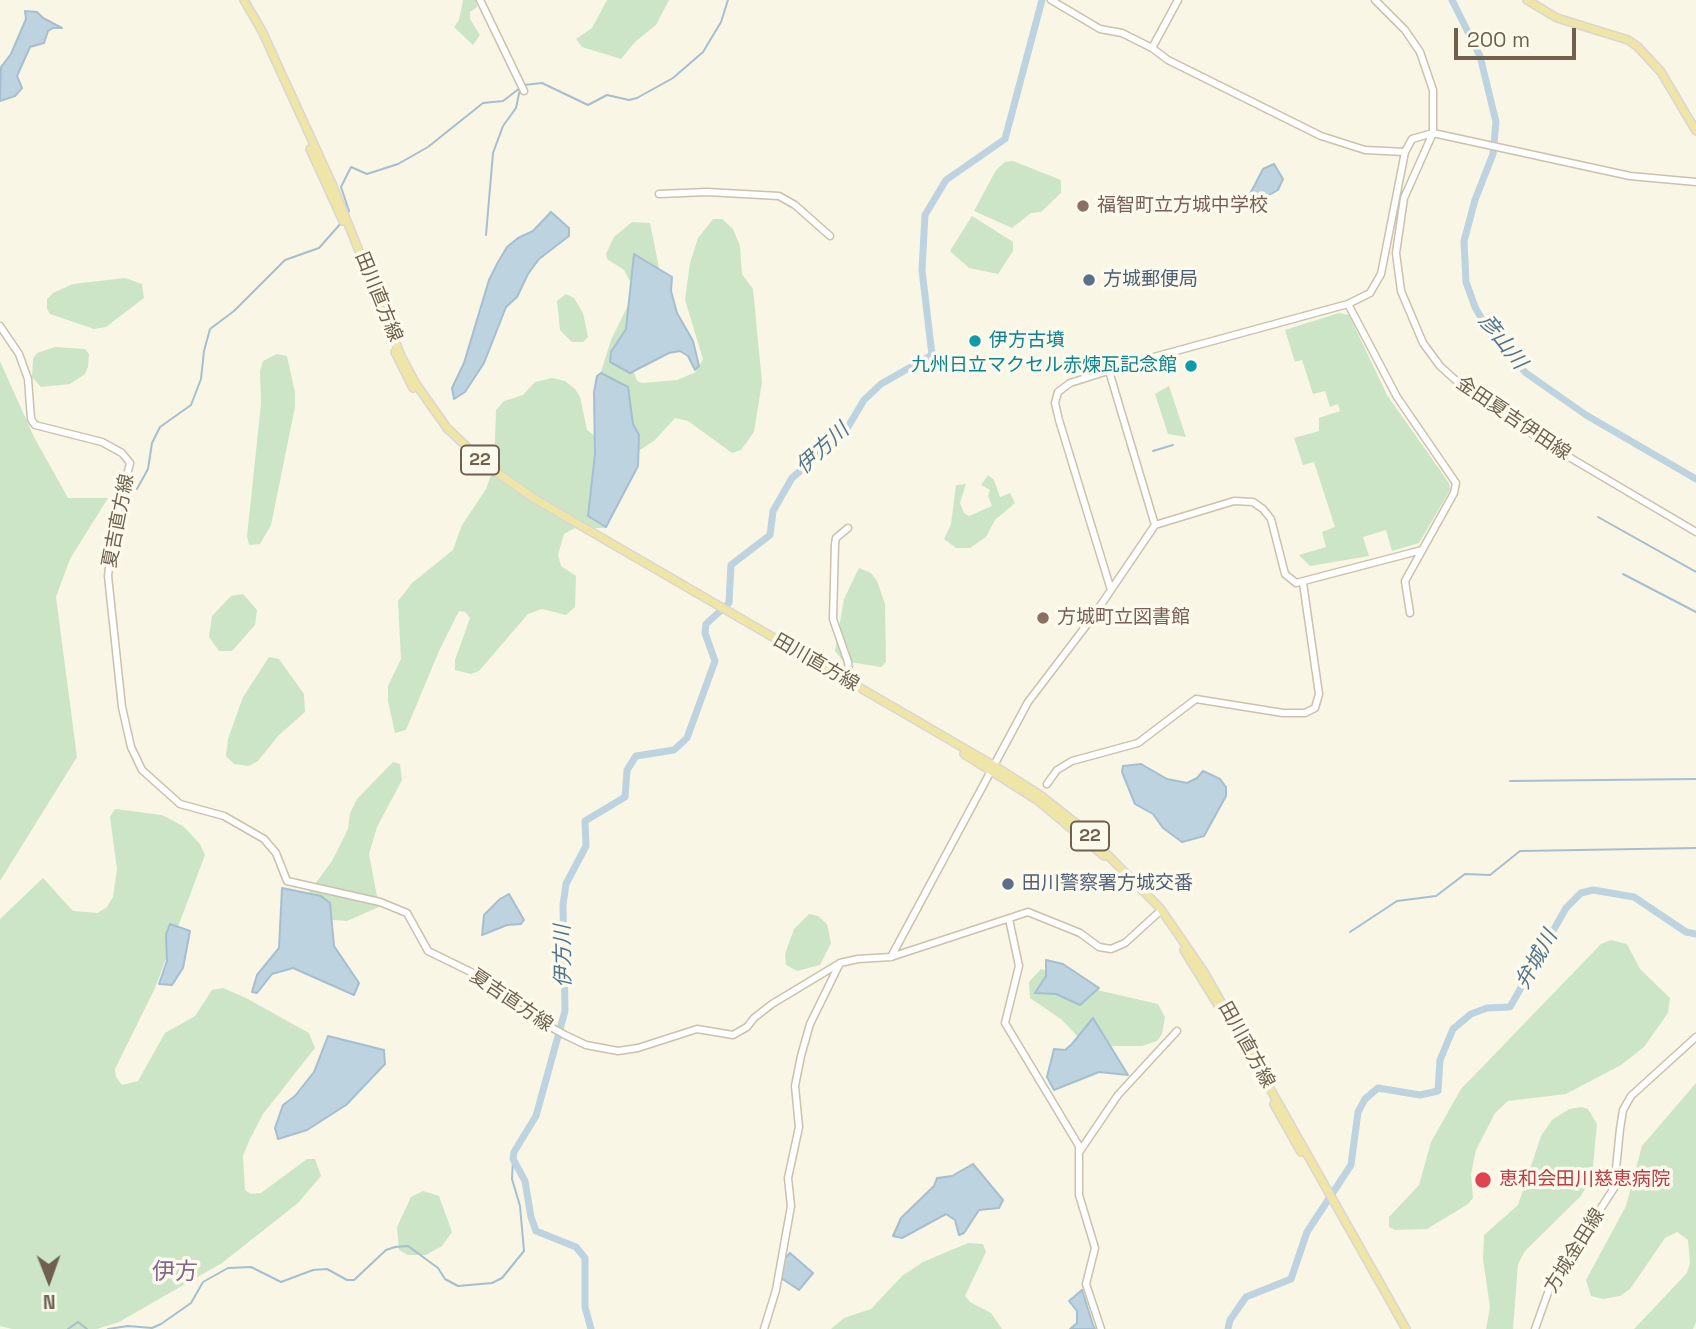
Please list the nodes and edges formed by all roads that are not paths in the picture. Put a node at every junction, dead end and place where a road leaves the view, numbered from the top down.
1 (239, 0) edge
2 (244, 0) edge
3 (480, 0) edge
4 (1051, 0) edge
5 (1178, 0) edge
6 (1376, 0) edge
7 (1527, 0) edge
8 (1152, 48) junction
9 (523, 87) dead end
10 (1696, 131) edge
11 (1436, 133) junction
12 (1405, 152) junction
13 (1696, 182) edge
14 (659, 194) dead end
15 (830, 236) dead end
16 (1348, 304) junction
17 (0, 326) edge
18 (1108, 371) junction
19 (1155, 525) junction
20 (848, 528) dead end
21 (1696, 532) edge
22 (1422, 550) junction
23 (1303, 583) junction
24 (1111, 590) junction
25 (714, 605) junction
26 (1410, 613) dead end
27 (849, 683) junction
28 (992, 768) junction
29 (1047, 784) dead end
30 (1158, 912) junction
31 (1009, 919) junction
32 (891, 957) junction
33 (840, 964) junction
34 (1177, 1031) dead end
35 (1696, 1037) edge
36 (1080, 1152) junction
37 (1322, 1184) junction
38 (764, 1329) edge
39 (1101, 1329) edge
40 (1403, 1329) edge
41 (1535, 1329) edge

1 - 25 main road, 田川直方線 / 22
2 - 25 main road, 田川直方線 / 22
3 - 9 main road
4 - 8 main road
5 - 8 main road
6 - 11 main road, 金田夏吉伊田線
7 - 10 main road
8 - 12 main road
11 - 12 main road
11 - 13 main road
11 - 21 main road, 金田夏吉伊田線
12 - 16 main road
14 - 15 main road
16 - 18 main road
16 - 22 main road
17 - 33 main road, 夏吉直方線
18 - 19 main road
18 - 24 main road
19 - 23 main road
19 - 24 main road
20 - 27 main road
22 - 23 main road
22 - 26 main road
23 - 29 main road
24 - 28 main road
25 - 27 main road, 田川直方線 / 22
27 - 28 main road, 田川直方線 / 22
28 - 30 main road, 田川直方線 / 22
28 - 32 main road
28 - 37 main road, 田川直方線 / 22
30 - 31 main road, 夏吉直方線
30 - 37 main road, 田川直方線 / 22
31 - 32 main road, 夏吉直方線
31 - 36 main road
32 - 33 main road, 夏吉直方線
33 - 38 main road
34 - 36 main road
35 - 41 main road, 方城金田線
36 - 39 main road
37 - 40 main road, 田川直方線 / 22

